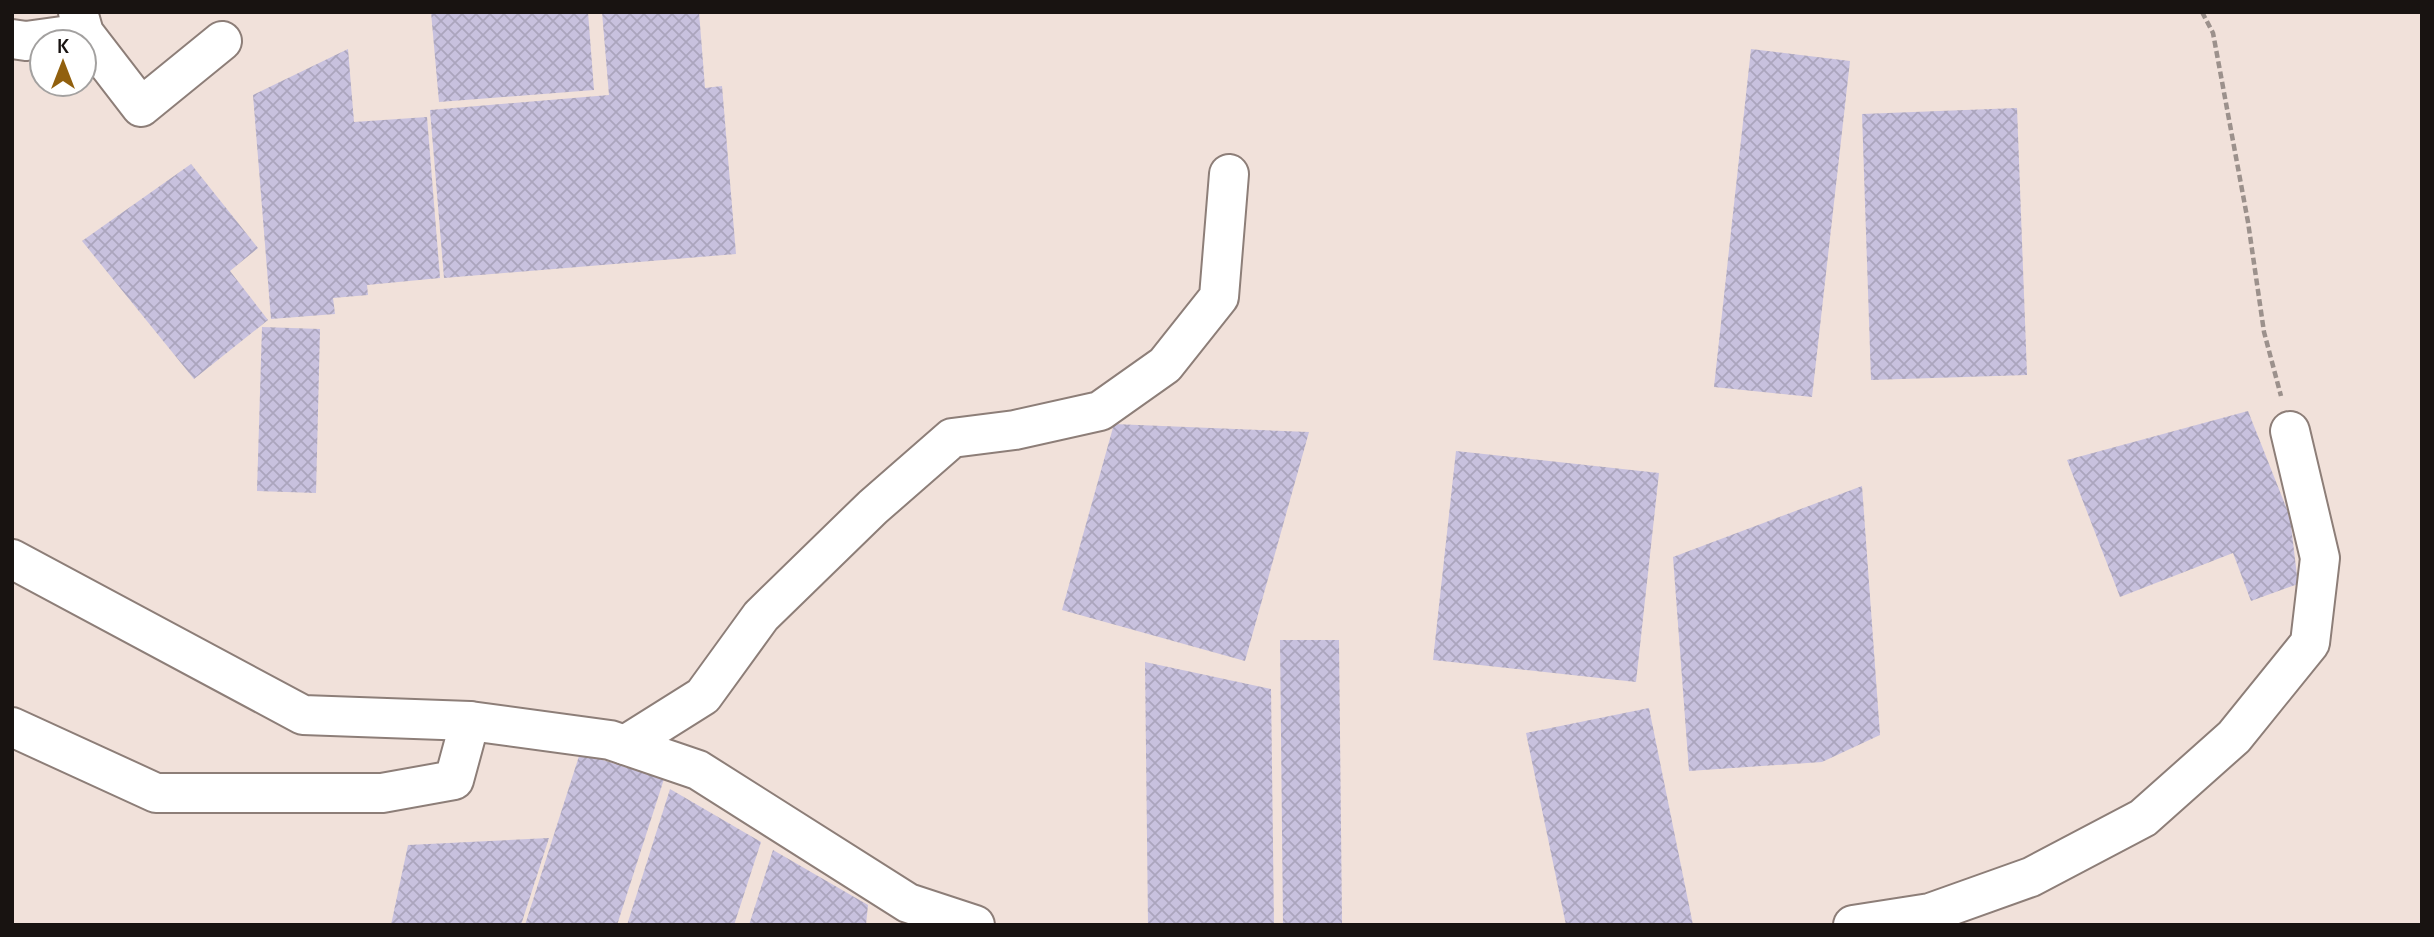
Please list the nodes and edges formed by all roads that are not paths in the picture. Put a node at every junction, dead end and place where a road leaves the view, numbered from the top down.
1 (81, 23) edge
2 (12, 38) edge
3 (222, 41) dead end
4 (1229, 174) dead end
5 (2290, 431) road end
6 (12, 559) edge
7 (470, 721) junction
8 (12, 727) edge
9 (625, 745) junction
10 (975, 925) edge
11 (1853, 925) edge

1 - 2 street
1 - 3 street
4 - 9 street
5 - 11 street
6 - 7 street
7 - 8 street
7 - 9 street
9 - 10 street

